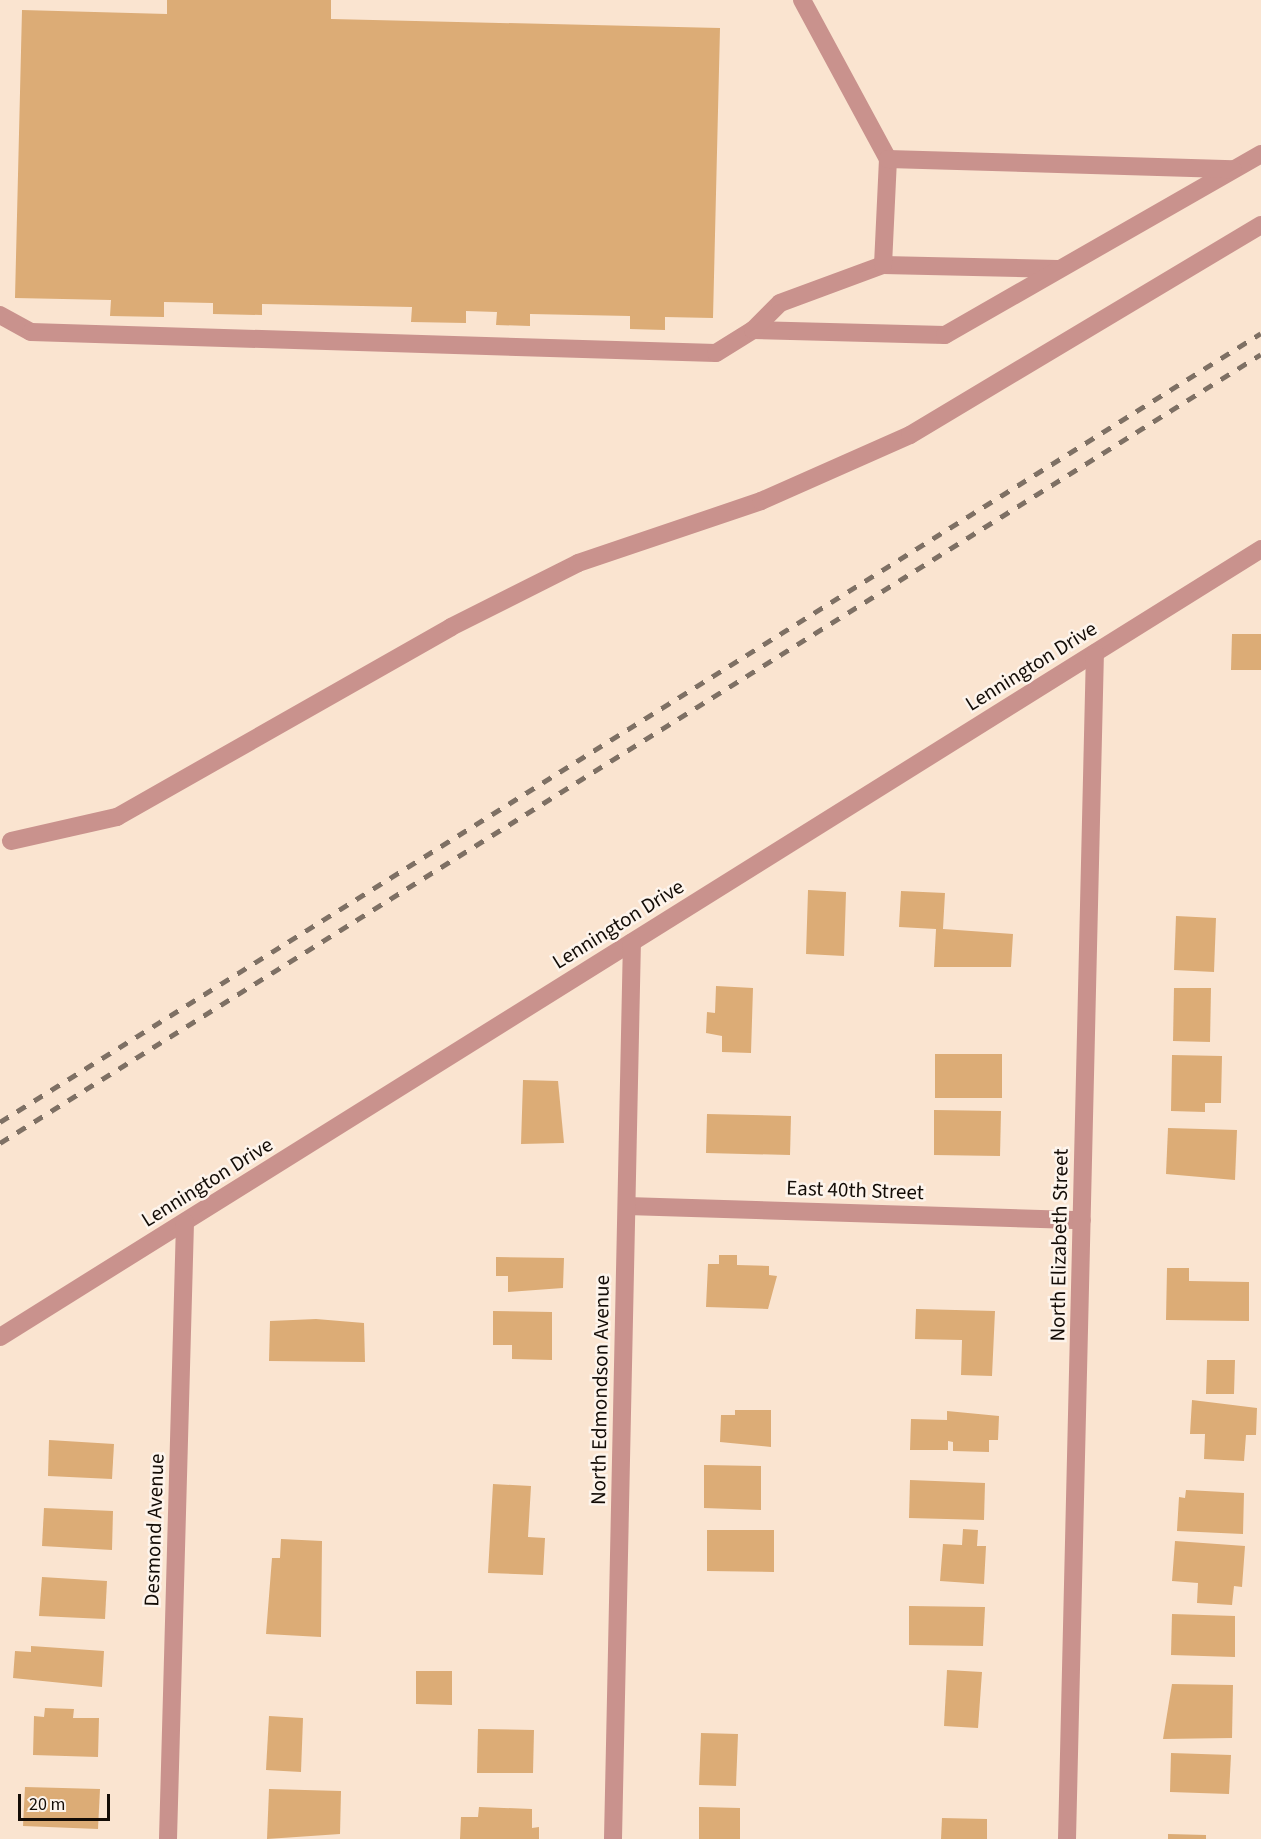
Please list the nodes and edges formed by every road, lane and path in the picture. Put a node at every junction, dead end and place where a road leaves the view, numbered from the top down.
1 (802, 0) edge
2 (1261, 154) edge
3 (888, 159) junction
4 (1234, 169) junction
5 (1261, 225) edge
6 (883, 265) junction
7 (1059, 269) junction
8 (0, 315) edge
9 (753, 330) junction
10 (1261, 549) edge
11 (1095, 653) junction
12 (10, 841) dead end
13 (632, 942) junction
14 (627, 1206) junction
15 (1082, 1220) junction
16 (185, 1222) junction
17 (0, 1338) edge
18 (168, 1839) edge
19 (613, 1839) edge
20 (1067, 1839) edge

1 - 3 street
2 - 4 street
3 - 4 street
3 - 6 street
4 - 7 street
5 - 12 street
6 - 7 street
6 - 9 street
7 - 9 street
8 - 9 street
10 - 11 street, Lennington Drive
11 - 13 street, Lennington Drive
11 - 15 street, North Elizabeth Street
13 - 14 street, North Edmondson Avenue
13 - 16 street, Lennington Drive
14 - 15 street, East 40th Street
14 - 19 street, North Edmondson Avenue
15 - 20 street, North Elizabeth Street
16 - 17 street, Lennington Drive
16 - 18 street, Desmond Avenue

